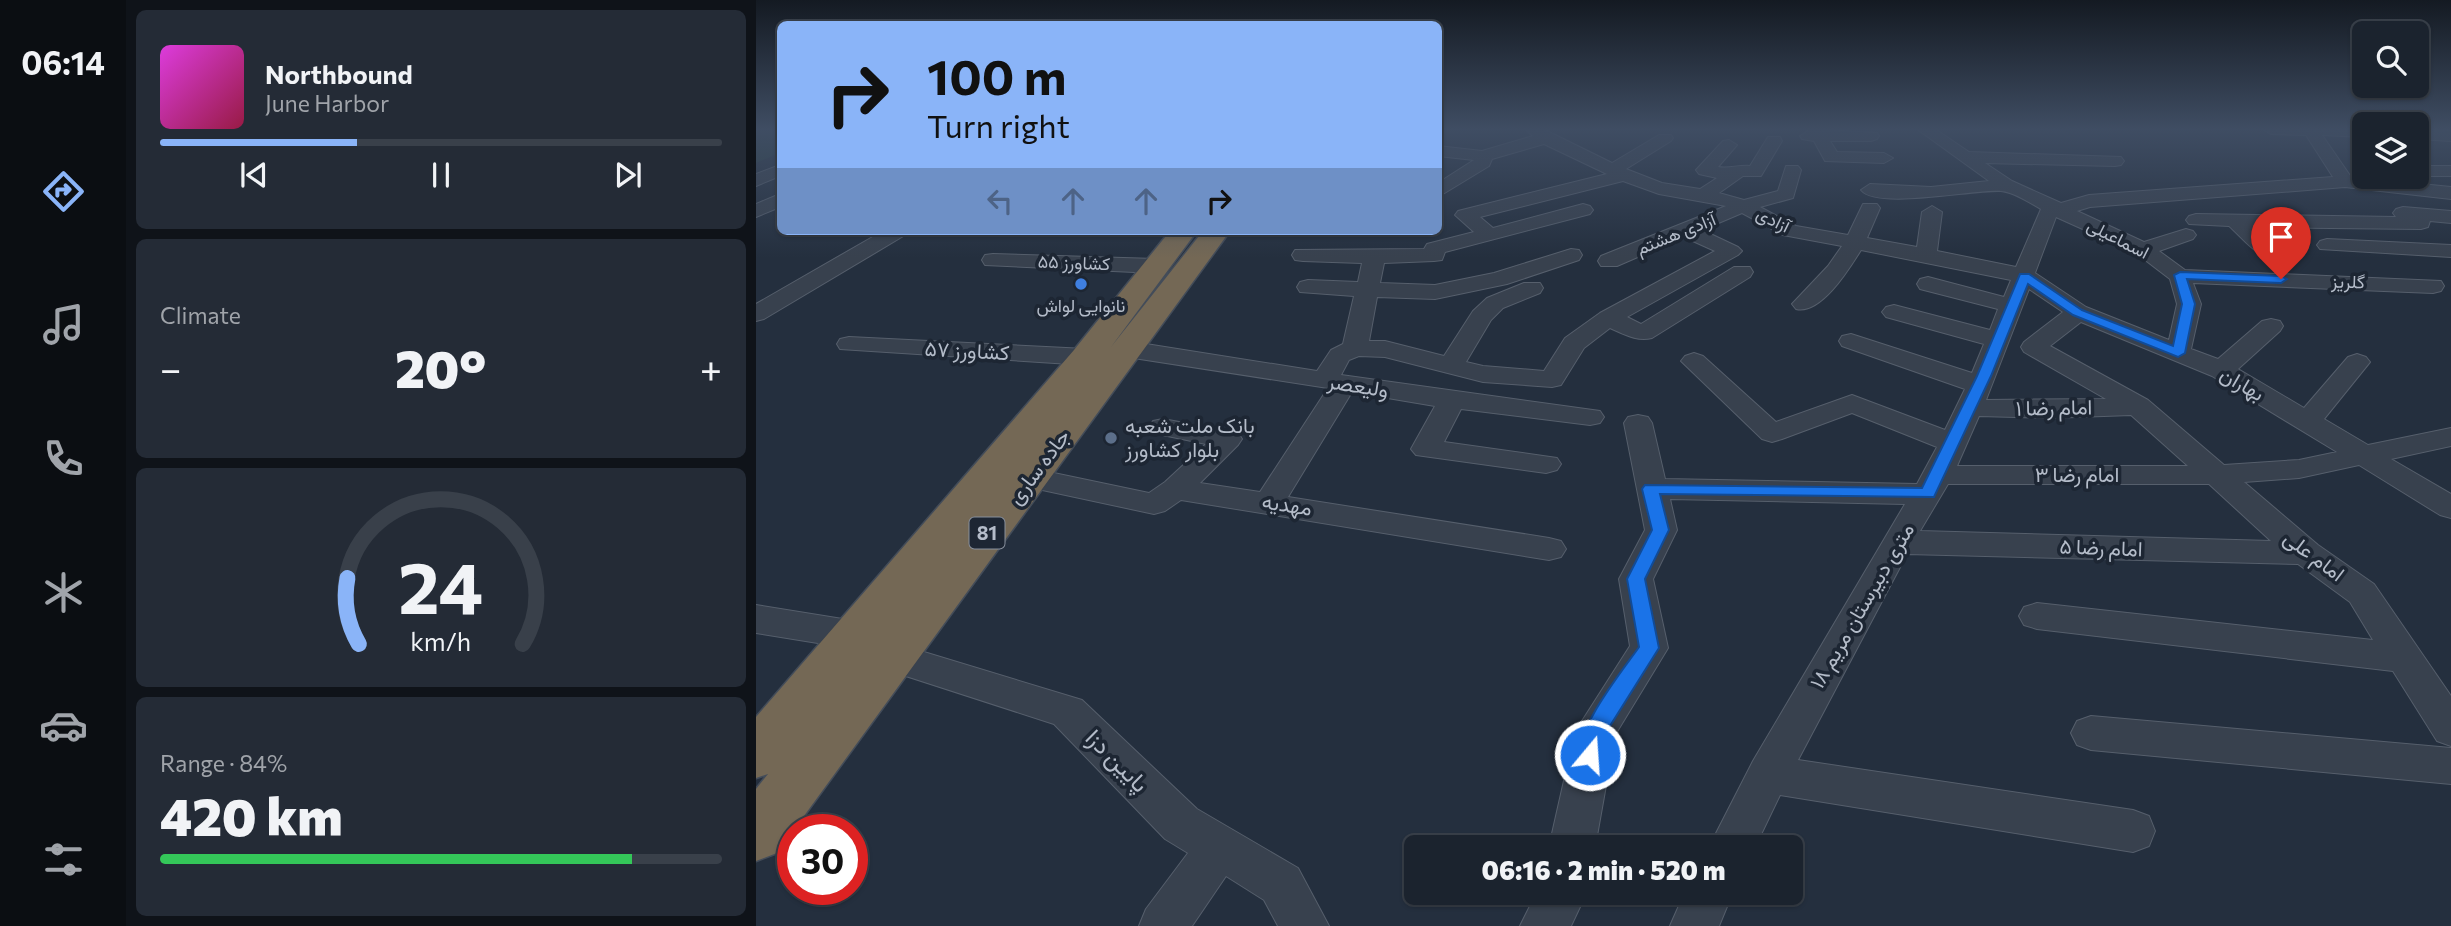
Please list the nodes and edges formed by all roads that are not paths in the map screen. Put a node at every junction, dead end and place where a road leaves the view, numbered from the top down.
1 (775, 172) edge
2 (1468, 172) edge
3 (1619, 172) joint
4 (1717, 172) edge
5 (1736, 172) edge
6 (1791, 172) edge
7 (1989, 172) edge
8 (2339, 172) edge
9 (2352, 174) edge
10 (1732, 175) junction
11 (2342, 176) junction
12 (756, 181) edge
13 (2006, 185) junction
14 (1442, 189) edge
15 (2451, 193) edge
16 (1704, 195) junction
17 (777, 201) edge
18 (1743, 206) junction
19 (1583, 210) dead end
20 (2057, 210) junction
21 (756, 211) edge
22 (1932, 212) dead end
23 (2412, 218) junction
24 (2451, 218) edge
25 (2234, 220) junction
26 (1685, 230) junction
27 (891, 235) edge
28 (1182, 235) edge
29 (1214, 235) edge
30 (1489, 235) junction
31 (2451, 236) edge
32 (1857, 243) junction
33 (2327, 245) dead end
34 (2143, 248) junction
35 (2451, 251) edge
36 (2270, 252) dead end
37 (1926, 254) junction
38 (1303, 255) dead end
39 (1571, 255) dead end
40 (1374, 257) junction
41 (993, 260) dead end
42 (1609, 261) dead end
43 (1156, 266) junction
44 (1742, 272) dead end
45 (2180, 275) junction
46 (1928, 284) dead end
47 (2433, 286) dead end
48 (1308, 287) dead end
49 (1532, 288) dead end
50 (1368, 289) junction
51 (2019, 291) junction
52 (1804, 303) dead end
53 (1894, 312) dead end
54 (2078, 312) junction
55 (756, 314) edge
56 (1608, 318) junction
57 (2271, 326) dead end
58 (1998, 340) junction
59 (1851, 341) dead end
60 (849, 344) dead end
61 (1355, 348) junction
62 (1127, 349) junction
63 (2178, 353) junction
64 (1086, 357) junction
65 (1694, 361) dead end
66 (2357, 362) dead end
67 (1451, 366) junction
68 (2221, 370) junction
69 (1334, 382) junction
70 (1975, 396) junction
71 (1452, 401) junction
72 (2142, 409) junction
73 (1590, 417) dead end
74 (2307, 422) junction
75 (1638, 423) dead end
76 (1163, 426) dead end
77 (2451, 438) edge
78 (1953, 443) junction
79 (2363, 457) junction
80 (1546, 464) dead end
81 (2216, 475) junction
82 (1030, 478) junction
83 (1933, 484) junction
84 (1176, 489) junction
85 (1651, 489) junction
86 (1269, 502) junction
87 (2450, 506) edge
88 (1897, 542) junction
89 (1549, 549) dead end
90 (2306, 553) junction
91 (2037, 616) dead end
92 (756, 619) edge
93 (855, 635) junction
94 (891, 657) junction
95 (2403, 658) junction
96 (2451, 729) edge
97 (2091, 733) dead end
98 (756, 755) edge
99 (2451, 766) edge
100 (1768, 774) junction
101 (2133, 831) dead end
102 (756, 834) edge
103 (1575, 835) edge
104 (1738, 835) edge
105 (1220, 847) junction
106 (1556, 905) edge
107 (1704, 905) edge
108 (1163, 926) edge
109 (1306, 926) edge
110 (1544, 926) edge
111 (1694, 926) edge

1 - 12 street
2 - 14 street
3 - 16 street, آزادی
3 - 30 street
4 - 10 street
5 - 10 street
6 - 18 street, آزادی هشتم
7 - 13 street, اسماعیلی
8 - 11 street
9 - 11 street
10 - 16 street
11 - 15 street
11 - 20 street
11 - 23 street
13 - 20 street, اسماعیلی
13 - 32 street
16 - 18 street, آزادی
17 - 21 street
18 - 26 street, آزادی هشتم
18 - 32 street, آزادی
19 - 30 street
20 - 34 street, اسماعیلی
20 - 51 street, ۱۸ متری دبیرستان مریم
22 - 37 street
23 - 24 street
23 - 25 street
23 - 31 street
25 - 34 street
25 - 36 street
26 - 42 street, آزادی هشتم
26 - 56 street
27 - 55 street
28 - 43 highway, جاده ساری / 81
29 - 62 highway, جاده ساری / 81
30 - 40 street
32 - 37 street, آزادی
32 - 52 street
33 - 35 street
34 - 45 street, اسماعیلی
37 - 51 street, آزادی
38 - 40 street
39 - 50 street
40 - 50 street
41 - 43 street, کشاورز ۵۵
43 - 64 highway, جاده ساری / 81
44 - 56 street
45 - 47 street, گلریز
45 - 63 street
46 - 51 street
48 - 50 street
49 - 67 street
50 - 61 street
51 - 54 street, بهاران
51 - 58 street, ۱۸ متری دبیرستان مریم
53 - 58 street
54 - 63 street, بهاران
54 - 72 street, امام علی
56 - 67 street
57 - 68 street
58 - 70 street, ۱۸ متری دبیرستان مریم
59 - 70 street, امام رضا ۱
60 - 64 street, کشاورز ۵۷
61 - 67 street
61 - 69 street
62 - 69 street, ولیعصر
62 - 82 highway, جاده ساری / 81
63 - 68 street, بهاران
64 - 93 highway, جاده ساری / 81
65 - 78 street
66 - 74 street
68 - 74 street, بهاران
69 - 71 street, ولیعصر
69 - 86 street
70 - 72 street, امام رضا ۱
70 - 78 street, ۱۸ متری دبیرستان مریم
71 - 73 street, ولیعصر
71 - 80 street
72 - 81 street, امام علی
74 - 79 street, بهاران
75 - 85 street
76 - 84 street
77 - 79 street, امام رضا ۳
78 - 83 street, ۱۸ متری دبیرستان مریم
79 - 81 street, امام رضا ۳
79 - 87 street, بهاران
81 - 83 street, امام رضا ۳
81 - 90 street, امام علی
82 - 84 street
82 - 94 highway, جاده ساری / 81
83 - 85 street, امام رضا ۳
83 - 88 street, ۱۸ متری دبیرستان مریم
84 - 86 street, مهدیه
85 - 103 street
86 - 89 street, مهدیه
88 - 90 street, امام رضا ۵
88 - 100 street, ۱۸ متری دبیرستان مریم
90 - 95 street, امام علی
91 - 95 street
92 - 93 street
93 - 98 highway, جاده ساری / 81
94 - 102 highway, جاده ساری / 81
94 - 105 street, پایین دزا
95 - 96 street, امام علی
97 - 99 street
100 - 101 street
100 - 104 street, ۱۸ متری دبیرستان مریم
105 - 108 street
105 - 109 street, پایین دزا
106 - 110 street
107 - 111 street

